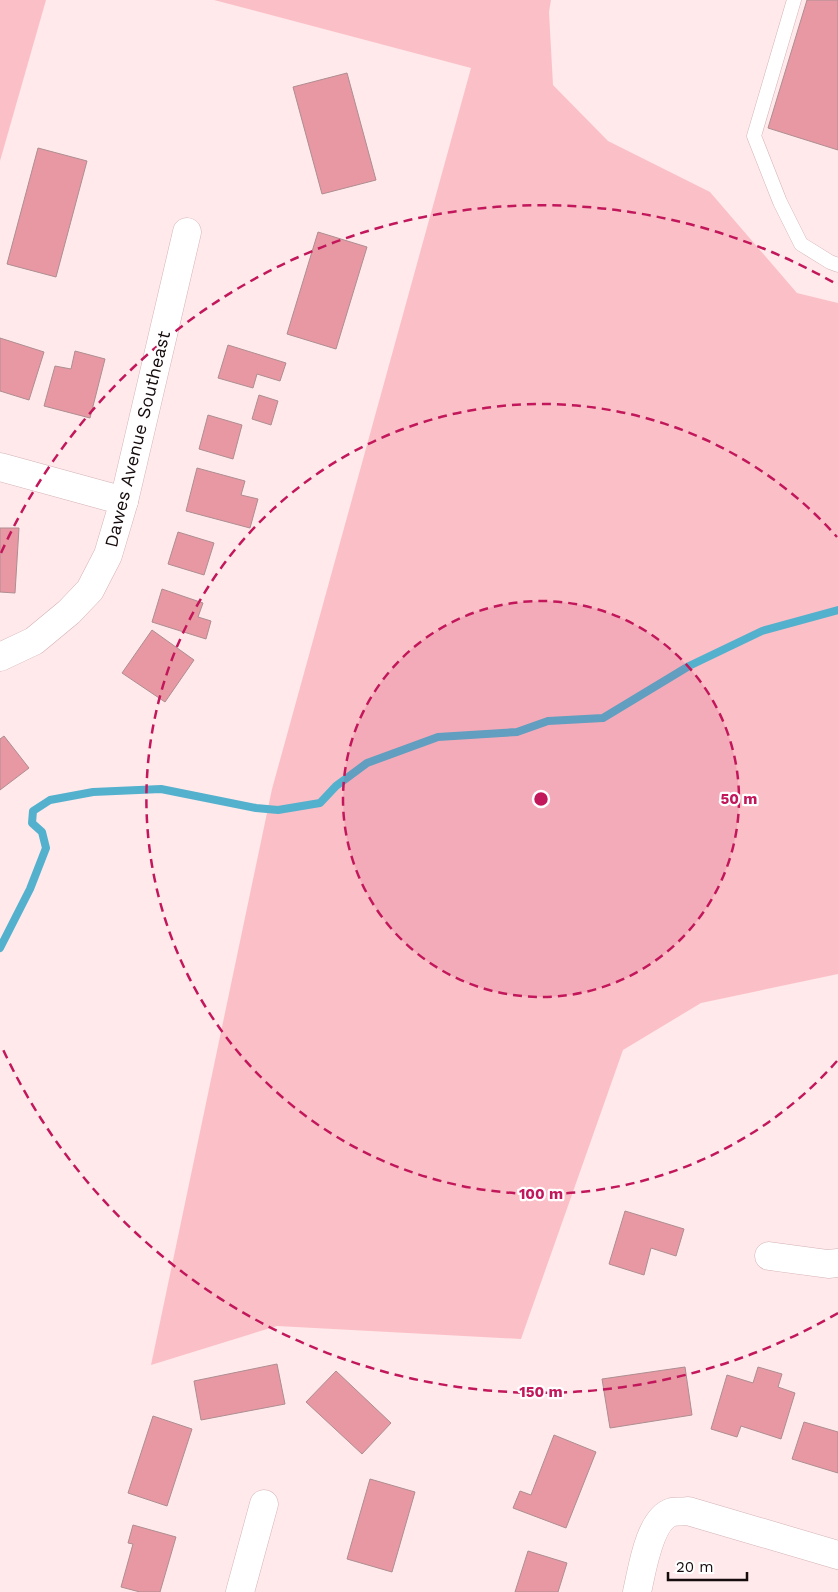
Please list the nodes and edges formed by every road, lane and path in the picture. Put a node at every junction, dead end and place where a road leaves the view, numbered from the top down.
1 (794, 0) edge
2 (187, 232) dead end
3 (838, 264) edge
4 (0, 467) edge
5 (124, 501) junction
6 (0, 657) edge
7 (769, 1256) dead end
8 (838, 1263) edge
9 (264, 1504) dead end
10 (838, 1555) edge
11 (240, 1592) edge
12 (637, 1592) edge

1 - 3 lane
2 - 5 street, Dawes Avenue Southeast
4 - 5 street
5 - 6 street, Dawes Avenue Southeast
7 - 8 street
9 - 11 street
10 - 12 street

